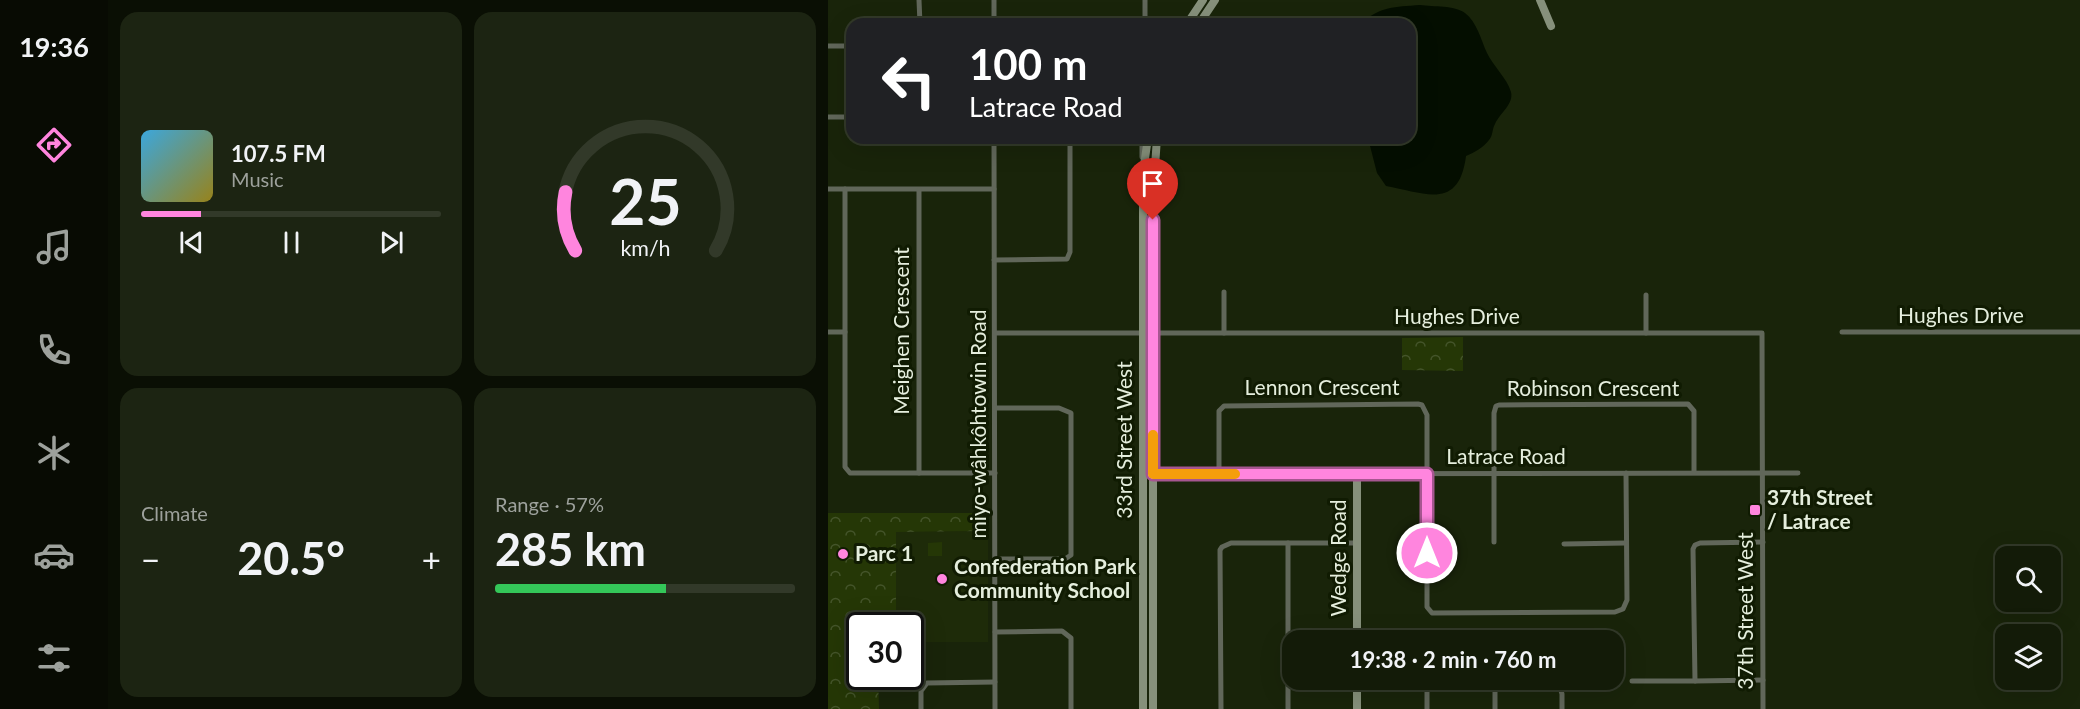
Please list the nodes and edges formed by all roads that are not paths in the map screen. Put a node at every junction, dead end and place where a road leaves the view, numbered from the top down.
1 (919, 0) edge
2 (994, 0) edge
3 (1145, 0) edge
4 (1203, 0) edge
5 (1215, 0) edge
6 (1540, 0) edge
7 (920, 18) edge
8 (994, 18) edge
9 (1145, 18) edge
10 (1191, 18) edge
11 (1203, 18) edge
12 (1551, 26) dead end
13 (828, 46) edge
14 (846, 46) edge
15 (828, 117) edge
16 (846, 117) edge
17 (994, 144) edge
18 (1070, 144) edge
19 (1142, 144) edge
20 (1147, 144) edge
21 (1157, 144) edge
22 (1143, 172) junction
23 (828, 189) edge
24 (845, 189) junction
25 (994, 189) junction
26 (919, 190) junction
27 (994, 260) junction
28 (1224, 292) dead end
29 (1646, 295) dead end
30 (828, 332) edge
31 (845, 332) junction
32 (1842, 332) dead end
33 (2080, 332) edge
34 (995, 333) junction
35 (1148, 333) junction
36 (1224, 333) junction
37 (1646, 333) junction
38 (1762, 333) joint
39 (995, 408) junction
40 (1694, 472) junction
41 (919, 473) junction
42 (995, 473) junction
43 (1626, 473) junction
44 (1762, 473) junction
45 (1798, 473) dead end
46 (1142, 474) junction
47 (1153, 474) junction
48 (1220, 474) junction
49 (1427, 474) junction
50 (1494, 474) junction
51 (1357, 475) junction
52 (1494, 542) dead end
53 (1762, 542) junction
54 (1288, 543) junction
55 (1357, 543) junction
56 (1626, 543) junction
57 (1564, 544) dead end
58 (996, 559) junction
59 (1357, 630) edge
60 (995, 632) junction
61 (1763, 680) junction
62 (1632, 681) dead end
63 (1695, 681) junction
64 (995, 682) junction
65 (1357, 690) edge
66 (1427, 690) edge
67 (1495, 690) edge
68 (1561, 690) edge
69 (921, 709) edge
70 (995, 709) edge
71 (1071, 709) edge
72 (1143, 709) edge
73 (1153, 709) edge
74 (1221, 709) edge
75 (1288, 709) edge
76 (1357, 709) edge
77 (1427, 709) edge
78 (1495, 709) edge
79 (1562, 709) edge
80 (1763, 709) edge

1 - 7 street
2 - 8 street
3 - 9 street
4 - 10 main road
5 - 11 main road
6 - 12 main road
13 - 14 street
15 - 16 street
17 - 25 street, miyo-wâhkôhtowin Road
18 - 27 street
19 - 22 street, 33rd Street West
20 - 22 main road, 33rd Street West
21 - 35 main road, 33rd Street West
22 - 35 main road, 33rd Street West
23 - 24 street
24 - 26 street
24 - 31 street
25 - 26 street
25 - 27 street, miyo-wâhkôhtowin Road
26 - 41 street, Meighen Crescent
27 - 34 street, miyo-wâhkôhtowin Road
28 - 36 street
29 - 37 street
30 - 31 street
31 - 41 street
32 - 33 street, Hughes Drive
34 - 35 street, Hughes Drive
34 - 39 street, miyo-wâhkôhtowin Road
35 - 36 street, Hughes Drive
35 - 46 main road, 33rd Street West
35 - 47 main road, 33rd Street West
36 - 37 street, Hughes Drive
37 - 38 street, Hughes Drive
38 - 44 street, 37th Street West
39 - 42 street, miyo-wâhkôhtowin Road
39 - 58 street
40 - 43 street, Latrace Road
40 - 44 street, Latrace Road
40 - 50 street, Robinson Crescent
41 - 42 street
42 - 58 street, miyo-wâhkôhtowin Road
43 - 50 street, Latrace Road
43 - 56 street
44 - 45 street, Latrace Road
44 - 53 street, 37th Street West
46 - 47 street, Latrace Road
46 - 72 main road, 33rd Street West
47 - 48 street, Latrace Road
47 - 73 main road, 33rd Street West
48 - 49 street, Lennon Crescent
48 - 51 street, Latrace Road
49 - 50 street, Latrace Road
49 - 51 street, Latrace Road
49 - 56 street
50 - 52 street, Robinson Crescent
51 - 55 main road, Wedge Road
53 - 61 street, 37th Street West
53 - 63 street
54 - 55 street
54 - 74 street
54 - 75 street
55 - 59 main road, Wedge Road
56 - 57 street
58 - 60 street, miyo-wâhkôhtowin Road
60 - 64 street, miyo-wâhkôhtowin Road
60 - 71 street
61 - 63 street
61 - 80 street, 37th Street West
62 - 63 street
64 - 69 street
64 - 70 street, miyo-wâhkôhtowin Road
65 - 76 main road
66 - 77 street
67 - 78 street
68 - 79 street

